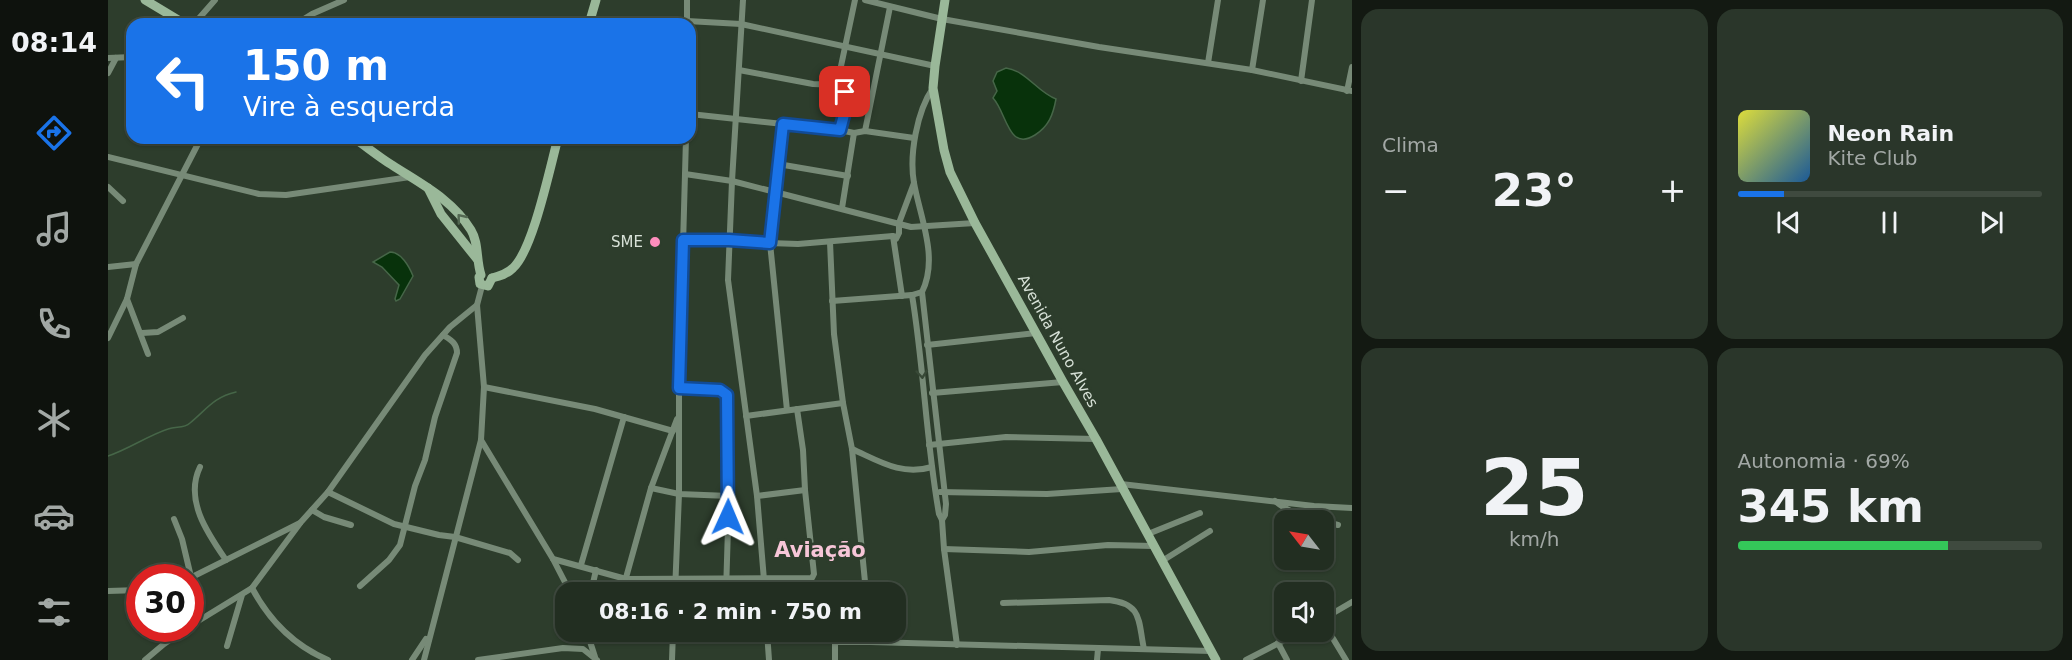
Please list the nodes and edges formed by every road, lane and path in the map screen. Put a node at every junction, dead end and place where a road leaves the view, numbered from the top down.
1 (145, 0) edge
2 (215, 0) edge
3 (344, 0) edge
4 (596, 0) edge
5 (687, 0) edge
6 (743, 0) edge
7 (855, 0) edge
8 (865, 0) edge
9 (945, 0) edge
10 (1218, 0) edge
11 (1263, 0) edge
12 (1312, 0) edge
13 (332, 2) edge
14 (890, 7) junction
15 (175, 18) edge
16 (199, 18) edge
17 (306, 18) edge
18 (591, 18) edge
19 (687, 18) edge
20 (942, 19) junction
21 (696, 22) edge
22 (741, 24) junction
23 (844, 46) junction
24 (880, 55) junction
25 (126, 57) edge
26 (108, 58) edge
27 (116, 58) junction
28 (1208, 63) junction
29 (934, 66) junction
30 (1352, 67) edge
31 (739, 70) junction
32 (1252, 70) junction
33 (108, 73) edge
34 (1301, 81) junction
35 (837, 85) junction
36 (933, 88) junction
37 (1350, 91) edge
38 (696, 115) edge
39 (735, 118) junction
40 (783, 124) junction
41 (840, 130) junction
42 (865, 131) junction
43 (854, 133) junction
44 (914, 138) junction
45 (198, 144) edge
46 (363, 144) edge
47 (556, 144) edge
48 (686, 144) edge
49 (108, 157) edge
50 (778, 164) junction
51 (685, 174) junction
52 (183, 175) junction
53 (848, 176) junction
54 (411, 177) junction
55 (732, 181) junction
56 (914, 182) junction
57 (108, 187) edge
58 (428, 188) junction
59 (774, 192) junction
60 (123, 201) dead end
61 (842, 208) junction
62 (899, 223) junction
63 (975, 223) junction
64 (924, 225) junction
65 (893, 236) junction
66 (683, 240) junction
67 (729, 240) junction
68 (830, 242) junction
69 (770, 243) junction
70 (477, 259) junction
71 (136, 264) junction
72 (108, 267) edge
73 (481, 274) junction
74 (492, 278) junction
75 (482, 286) junction
76 (922, 292) junction
77 (912, 295) junction
78 (902, 296) junction
79 (127, 299) junction
80 (832, 301) junction
81 (477, 305) junction
82 (183, 318) dead end
83 (142, 333) junction
84 (1036, 333) junction
85 (443, 335) junction
86 (108, 338) edge
87 (920, 345) junction
88 (928, 345) junction
89 (148, 354) dead end
90 (1063, 382) junction
91 (484, 387) junction
92 (679, 388) junction
93 (933, 393) junction
94 (924, 395) junction
95 (843, 403) junction
96 (797, 409) junction
97 (787, 410) junction
98 (679, 416) junction
99 (746, 416) junction
100 (624, 417) junction
101 (673, 431) junction
102 (1096, 439) junction
103 (481, 440) junction
104 (939, 443) junction
105 (929, 444) junction
106 (852, 449) junction
107 (200, 467) dead end
108 (932, 467) junction
109 (1121, 487) junction
110 (651, 488) junction
111 (805, 490) junction
112 (944, 491) junction
113 (328, 492) junction
114 (936, 492) junction
115 (679, 494) junction
116 (729, 496) junction
117 (757, 496) junction
118 (1275, 501) junction
119 (1352, 508) edge
120 (312, 510) junction
121 (1288, 510) edge
122 (1200, 513) dead end
123 (174, 519) dead end
124 (942, 520) junction
125 (301, 522) junction
126 (1334, 524) edge
127 (351, 525) dead end
128 (1338, 525) dead end
129 (403, 527) junction
130 (1210, 531) dead end
131 (1148, 534) junction
132 (455, 537) junction
133 (1154, 546) junction
134 (944, 549) junction
135 (553, 559) junction
136 (226, 560) junction
137 (518, 560) dead end
138 (1162, 561) junction
139 (187, 564) edge
140 (581, 565) junction
141 (596, 570) junction
142 (204, 571) edge
143 (764, 578) junction
144 (626, 579) junction
145 (727, 579) junction
146 (676, 580) junction
147 (565, 582) edge
148 (593, 582) edge
149 (625, 582) edge
150 (727, 582) edge
151 (764, 582) edge
152 (865, 582) edge
153 (360, 586) dead end
154 (252, 588) junction
155 (126, 590) edge
156 (108, 591) edge
157 (242, 594) junction
158 (1352, 602) edge
159 (1003, 603) dead end
160 (1334, 613) edge
161 (204, 618) edge
162 (430, 633) junction
163 (1334, 639) edge
164 (167, 642) edge
165 (590, 642) edge
166 (673, 642) edge
167 (768, 642) edge
168 (835, 642) edge
169 (870, 642) edge
170 (1278, 643) joint
171 (957, 645) junction
172 (227, 646) dead end
173 (1098, 649) junction
174 (1144, 649) junction
175 (1213, 656) edge
176 (489, 659) edge
177 (596, 659) edge
178 (145, 660) edge
179 (328, 660) edge
180 (412, 660) edge
181 (424, 660) edge
182 (478, 660) edge
183 (672, 660) edge
184 (769, 660) edge
185 (835, 660) edge
186 (1097, 660) edge
187 (1246, 660) edge
188 (1287, 660) edge
189 (1346, 660) edge

1 - 15 street
2 - 16 street
3 - 13 street
4 - 18 street
5 - 19 street
6 - 22 street
7 - 23 street
8 - 14 street
9 - 20 street, Avenida Nuno Alves
10 - 28 street
11 - 32 street
12 - 34 street
13 - 17 street
14 - 20 street
14 - 24 street
20 - 28 street
20 - 29 street, Avenida Nuno Alves
21 - 22 street
22 - 23 street
22 - 31 street
23 - 24 street
23 - 35 street
24 - 29 street
24 - 42 street
25 - 27 street
26 - 27 street
27 - 33 street
28 - 32 street
29 - 36 street, Avenida Nuno Alves
30 - 37 street
31 - 35 street
31 - 39 street
32 - 34 street
34 - 37 street
35 - 41 street
36 - 44 street
36 - 63 street, Avenida Nuno Alves
38 - 39 street
39 - 40 street
39 - 55 street
40 - 41 street
40 - 50 street
41 - 43 street
42 - 43 street
42 - 44 street
43 - 53 street
44 - 56 street
45 - 52 street
46 - 54 street
47 - 74 street
48 - 51 street
49 - 52 street
50 - 53 street
50 - 59 street
51 - 55 street
51 - 66 street
52 - 54 street
52 - 71 street
53 - 61 street
54 - 58 street
55 - 59 street
55 - 67 street
56 - 62 street
56 - 64 street
57 - 60 street
58 - 70 street
70 -> 58 street
59 - 61 street
59 - 69 street
61 - 62 street
62 - 64 street
62 - 65 street
63 - 64 street
63 - 84 street, Avenida Nuno Alves
64 - 76 street
65 - 68 street
65 - 78 street
66 - 67 street
66 - 92 street
67 - 69 street
67 - 99 street
68 - 69 street
68 - 80 street
69 - 97 street
70 - 73 street
71 - 72 street
71 - 79 street
73 - 74 street
73 - 75 street
74 - 75 street
75 - 81 street
76 - 77 street
76 - 88 street
77 - 78 street
77 - 87 street
78 - 80 street
79 - 83 street
79 - 86 street
80 - 95 street
81 - 85 street
81 - 91 street
82 - 83 street
83 - 89 street
84 - 88 street
84 - 90 street, Avenida Nuno Alves
85 - 113 street
85 - 129 street
87 - 88 street
87 -> 94 street
88 - 93 street
90 - 93 street
90 - 102 street, Avenida Nuno Alves
91 - 100 street
91 - 103 street
92 - 98 street
92 - 116 street
93 - 94 street
93 - 104 street
94 - 105 street
95 - 96 street
95 - 106 street
96 - 97 street
96 - 111 street
97 - 99 street
98 - 101 street
98 - 115 street
99 - 117 street
100 - 101 street
100 - 140 street
101 - 110 street
102 - 104 street
102 - 109 street, Avenida Nuno Alves
103 - 132 street
103 - 135 street
104 - 105 street
104 - 112 street
105 - 108 street
106 - 108 street
106 - 152 street
107 - 136 street
108 - 114 street
109 - 112 street
109 - 118 street
109 - 131 street, Avenida Nuno Alves
110 - 115 street
110 - 144 street
111 - 117 street
111 - 143 street
112 - 114 street
112 - 124 street
113 - 120 street
113 - 129 street
114 - 124 street
115 - 116 street
115 - 146 street
116 - 145 street
117 - 143 street
118 - 119 street
118 - 121 street
120 - 125 street
120 - 127 street
122 - 131 street
123 - 139 street
124 - 134 street
125 - 136 street
125 - 154 street
126 - 128 street
129 - 132 street
129 - 153 street
130 - 138 street
131 - 133 street, Avenida Nuno Alves
132 - 137 street
132 - 162 street
133 - 134 street
133 - 138 street, Avenida Nuno Alves
134 - 171 street
135 - 140 street
135 - 147 street
136 - 142 street
138 - 175 street, Avenida Nuno Alves
140 - 141 street
141 - 144 street
141 - 148 street
143 - 145 street
143 - 151 street
144 - 146 street
144 - 149 street
145 - 146 street
145 - 150 street
154 - 157 street
154 - 179 street
155 - 156 street
157 - 161 street
157 - 172 street
158 - 160 street
159 - 174 street
162 - 180 street
162 - 181 street
163 - 189 street
164 - 178 street
165 - 177 street
166 - 183 street
167 - 184 street
168 - 185 street
169 - 171 street
170 - 187 street
170 - 188 street
171 - 173 street
173 - 174 street
173 - 186 street
174 - 175 street
176 - 177 street
176 - 182 street

